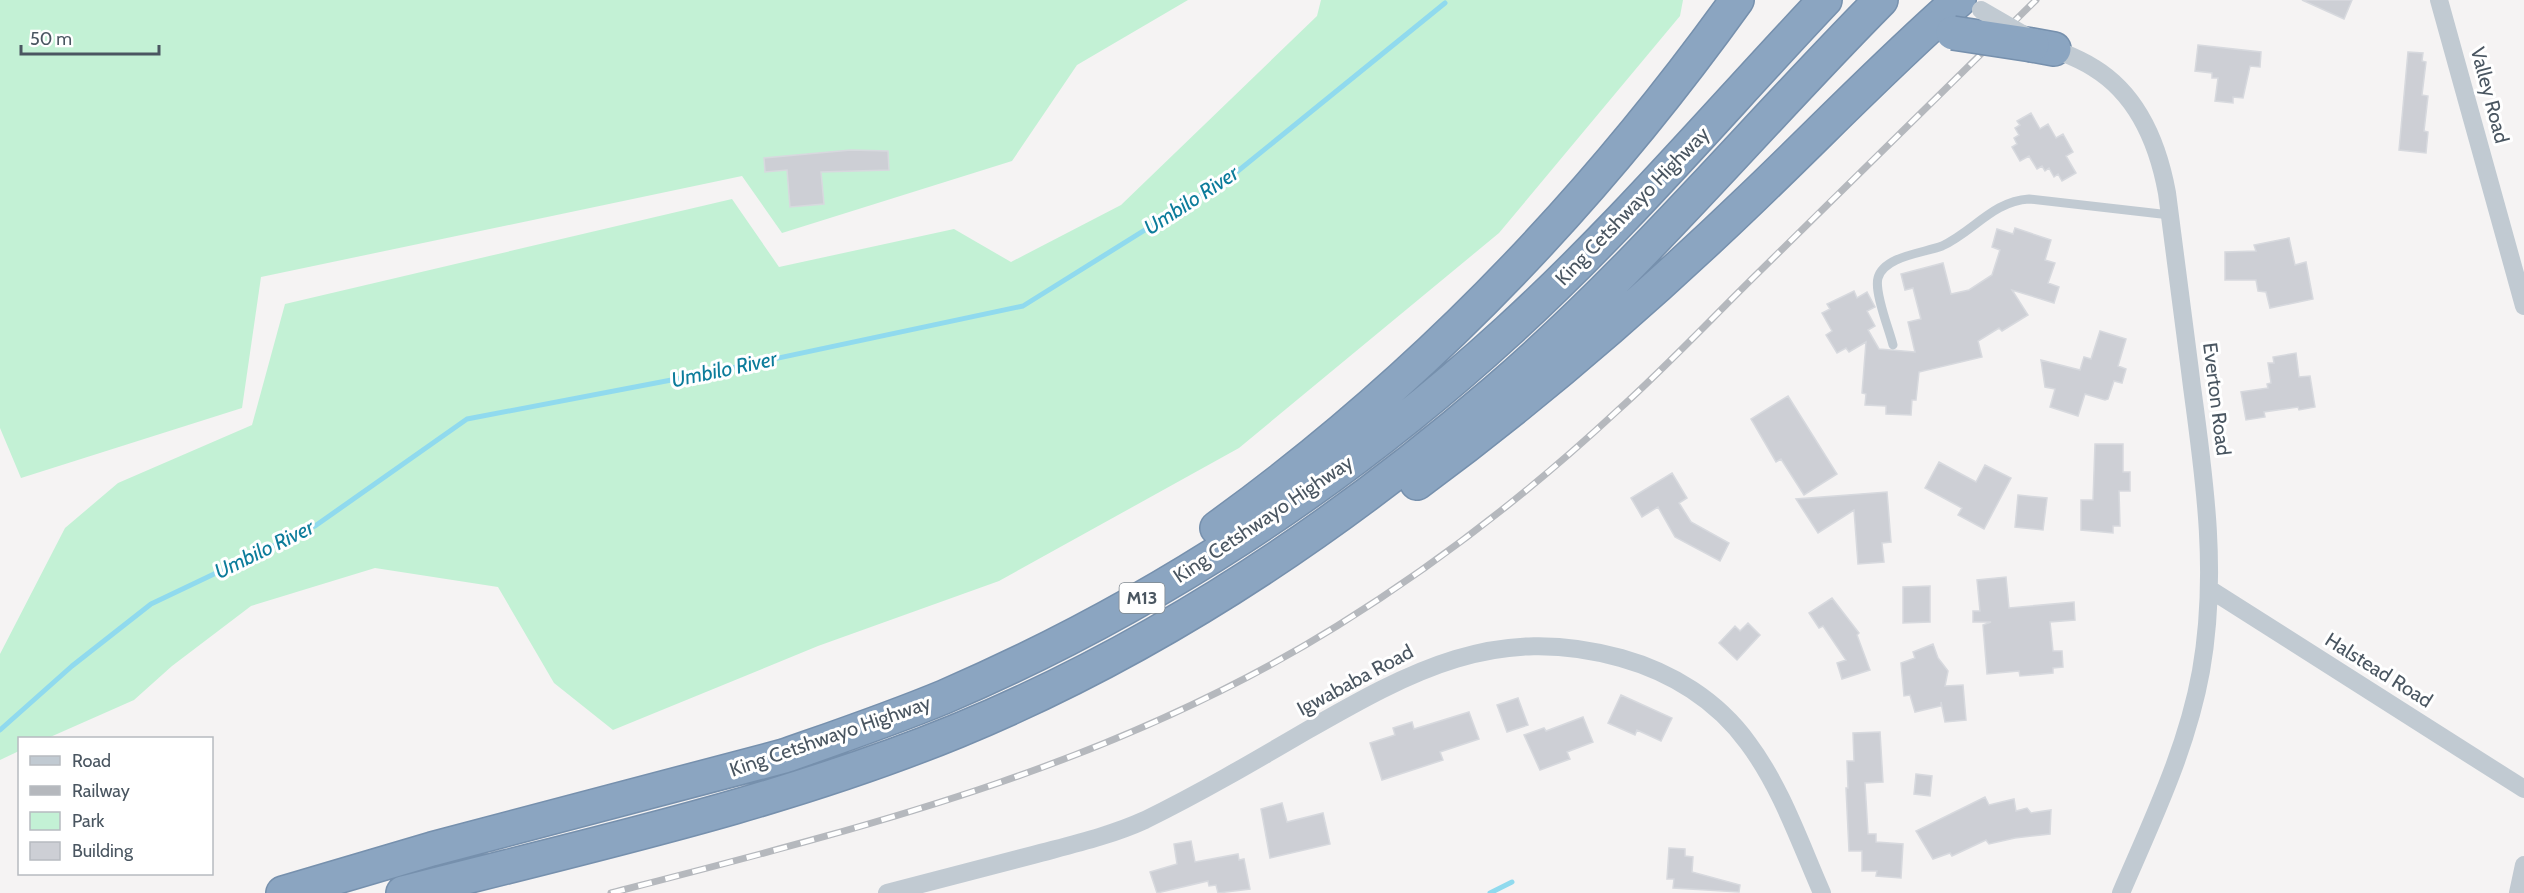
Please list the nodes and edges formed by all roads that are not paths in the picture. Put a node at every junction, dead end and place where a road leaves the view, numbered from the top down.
1 (1737, 0) edge
2 (1825, 0) edge
3 (1881, 0) edge
4 (1959, 0) edge
5 (1965, 0) edge
6 (2439, 0) edge
7 (1916, 38) junction
8 (2039, 44) junction
9 (2170, 215) junction
10 (2519, 271) edge
11 (2524, 306) edge
12 (1893, 345) dead end
13 (2211, 590) junction
14 (1047, 649) junction
15 (1100, 664) junction
16 (2524, 789) edge
17 (2524, 865) edge
18 (283, 893) edge
19 (403, 893) edge
20 (887, 893) edge
21 (1822, 893) edge
22 (2121, 893) edge
23 (2518, 893) edge

1 - 14 highway
2 - 14 highway, King Cetshwayo Highway / M13
3 - 15 highway, King Cetshwayo Highway / M13
4 - 7 highway
5 - 8 street, Everton Road, bridge
6 - 10 street, Valley Road
7 - 8 highway, bridge
7 - 15 highway
8 - 9 street, Everton Road
9 - 12 lane
9 - 13 street, Everton Road
10 - 11 street, Valley Road
13 - 16 street, Halstead Road
13 - 22 street, Everton Road
14 - 18 highway, King Cetshwayo Highway / M13
15 - 19 highway, King Cetshwayo Highway / M13
17 - 23 street
20 - 21 street, Igwababa Road

